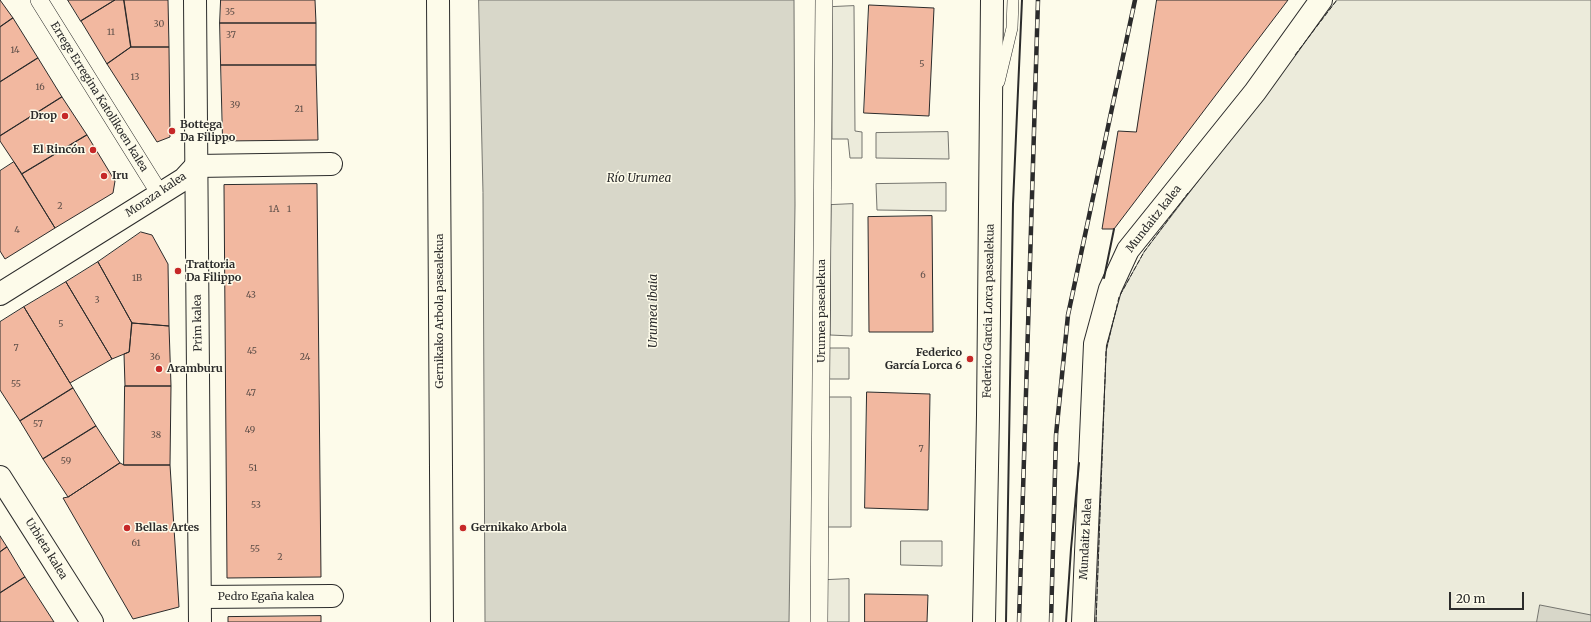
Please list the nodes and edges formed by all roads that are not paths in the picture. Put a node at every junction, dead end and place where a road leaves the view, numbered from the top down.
1 (39, 0) edge
2 (195, 0) edge
3 (438, 0) edge
4 (824, 0) edge
5 (992, 0) edge
6 (1013, 0) edge
7 (1321, 0) edge
8 (991, 118) junction
9 (332, 164) dead end
10 (196, 166) junction
11 (160, 194) junction
12 (0, 294) edge
13 (0, 477) edge
14 (332, 596) dead end
15 (200, 597) junction
16 (92, 622) edge
17 (200, 622) edge
18 (442, 622) edge
19 (819, 622) edge
20 (984, 622) edge
21 (1083, 622) edge

1 - 11 street, Errege Erregina Katolikoen kalea
2 - 10 street, Prim kalea
3 - 18 street, Gernikako Arbola pasealekua
4 - 19 street, Urumea pasealekua
5 - 8 street, Federico Garcia Lorca pasealekua
6 - 8 lane
7 - 21 street, Mundaitz kalea
8 - 20 street, Federico Garcia Lorca pasealekua
9 - 10 street, Moraza kalea
10 - 11 street, Moraza kalea
10 - 15 street, Prim kalea
11 - 12 street, Moraza kalea
13 - 16 street, Urbieta kalea
14 - 15 street, Pedro Egaña kalea
15 - 17 street, Prim kalea

